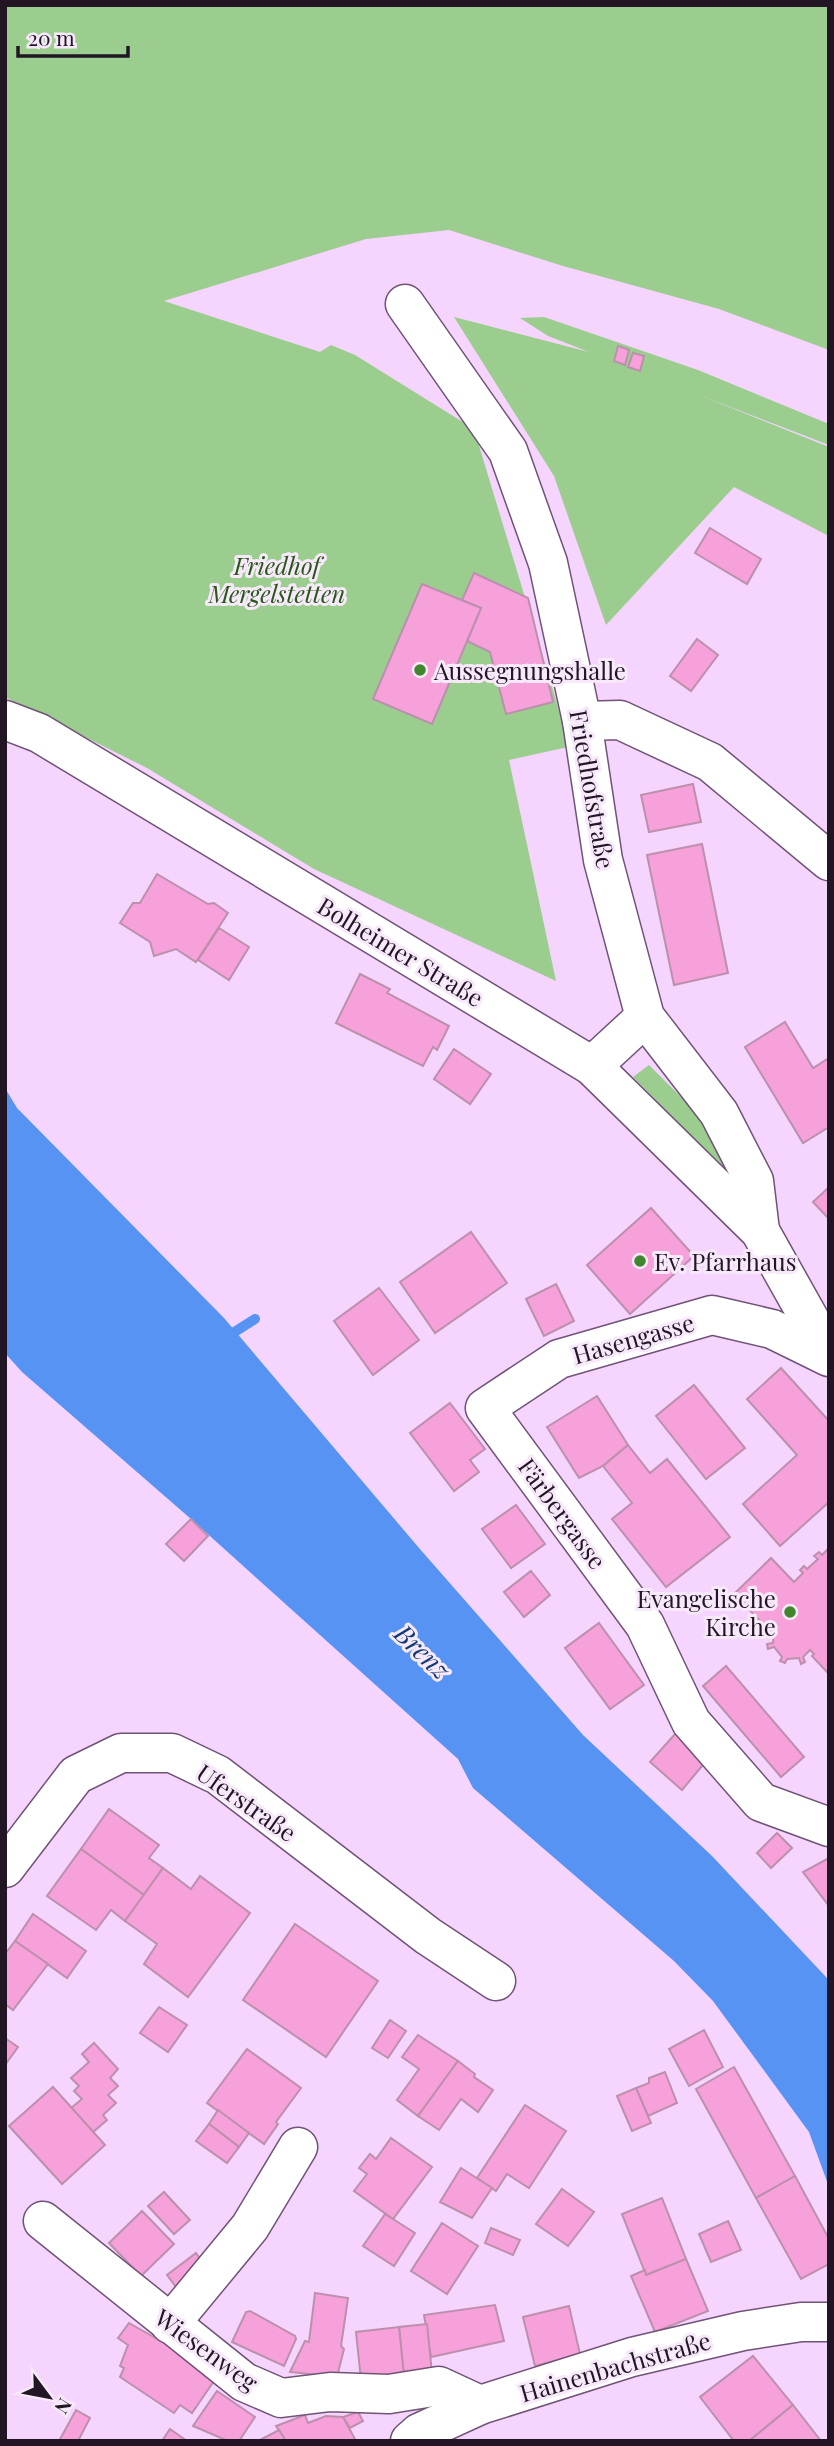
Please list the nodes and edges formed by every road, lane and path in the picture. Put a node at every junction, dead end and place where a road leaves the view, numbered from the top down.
1 (405, 304) dead end
2 (5, 720) edge
3 (582, 721) junction
4 (829, 861) edge
5 (645, 1017) junction
6 (592, 1066) junction
7 (760, 1231) junction
8 (829, 1356) edge
9 (485, 1408) joint
10 (829, 1828) edge
11 (5, 1868) edge
12 (496, 1981) dead end
13 (298, 2147) dead end
14 (43, 2221) dead end
15 (829, 2322) edge
16 (170, 2324) junction
17 (480, 2404) junction
18 (411, 2441) edge

1 - 3 street, Friedhofstraße
2 - 6 street, Bolheimer Straße
3 - 4 street
3 - 5 street, Friedhofstraße
5 - 6 street
5 - 7 street, Friedhofstraße
6 - 7 street, Bolheimer Straße
7 - 8 street
8 - 9 street, Hasengasse
9 - 10 street, Färbergasse
11 - 12 street, Uferstraße
13 - 16 street
14 - 16 street, Wiesenweg
15 - 17 street, Hainenbachstraße
16 - 17 street, Wiesenweg
17 - 18 street, Hainenbachstraße

